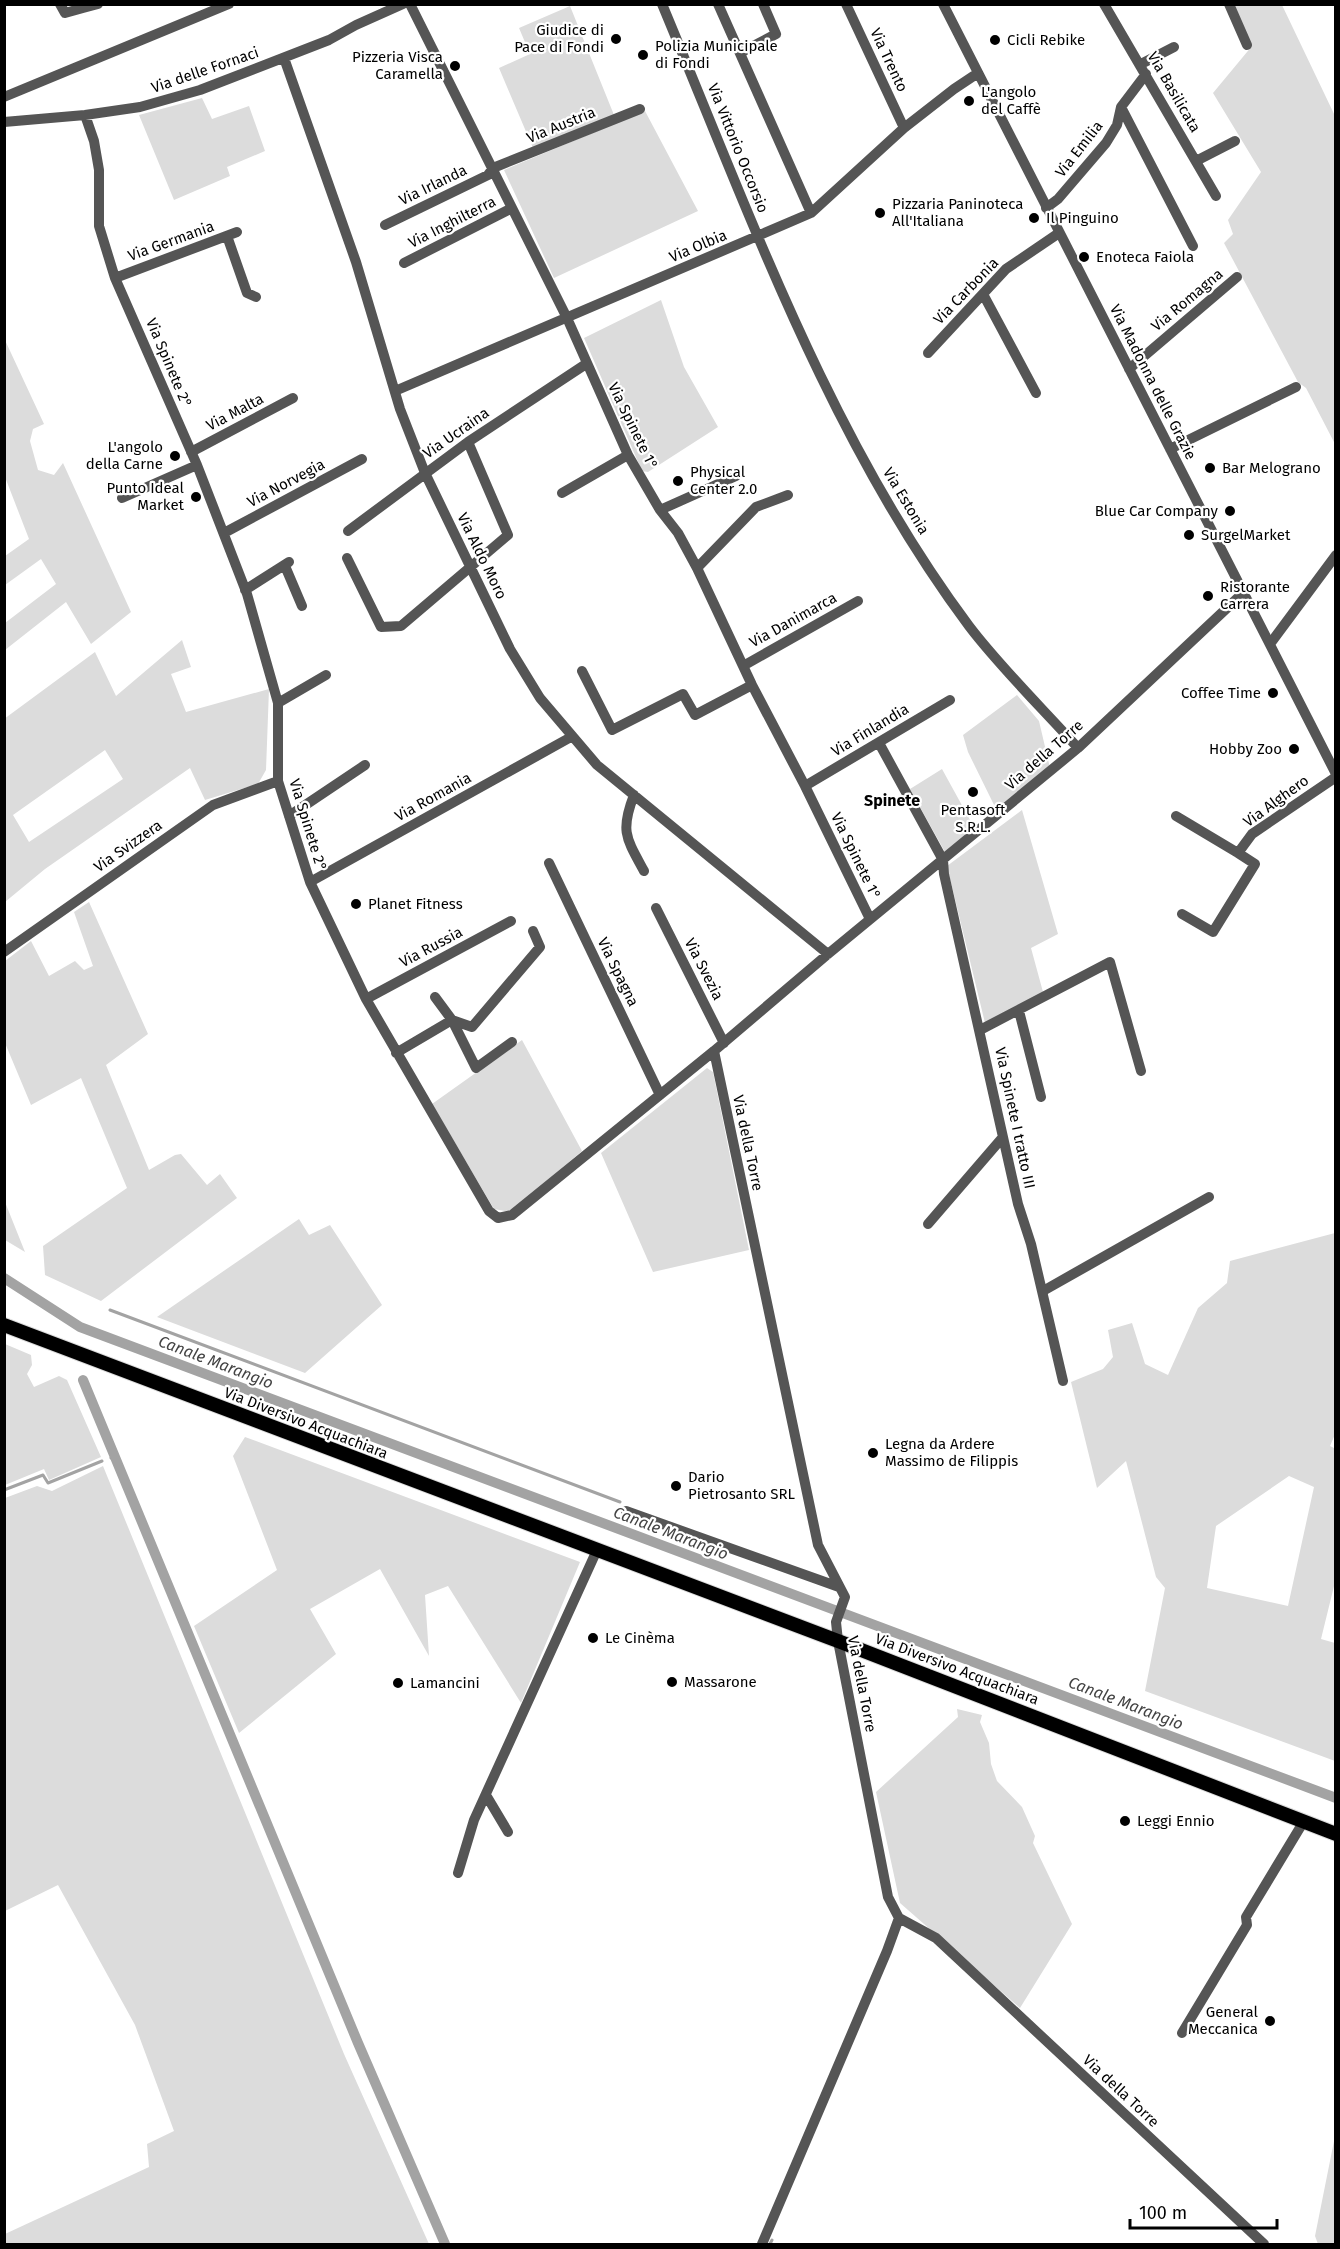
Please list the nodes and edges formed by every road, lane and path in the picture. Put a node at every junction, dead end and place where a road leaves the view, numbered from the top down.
1 (60, 4) edge
2 (98, 4) edge
3 (229, 4) edge
4 (403, 4) edge
5 (410, 4) edge
6 (662, 4) edge
7 (718, 4) edge
8 (763, 4) edge
9 (846, 4) edge
10 (943, 4) edge
11 (1104, 4) edge
12 (1229, 4) edge
13 (82, 6) edge
14 (1247, 45) dead end
15 (1174, 47) dead end
16 (740, 53) junction
17 (284, 58) junction
18 (1143, 69) junction
19 (978, 73) junction
20 (4, 98) edge
21 (1121, 107) junction
22 (640, 109) dead end
23 (85, 115) junction
24 (4, 122) edge
25 (904, 128) junction
26 (1234, 141) dead end
27 (1196, 161) junction
28 (493, 168) junction
29 (1216, 196) dead end
30 (512, 208) junction
31 (1046, 208) junction
32 (811, 213) junction
33 (385, 225) dead end
34 (1059, 232) junction
35 (758, 237) junction
36 (1193, 246) dead end
37 (404, 262) dead end
38 (1237, 277) dead end
39 (116, 278) junction
40 (983, 294) junction
41 (256, 297) dead end
42 (567, 318) junction
43 (928, 353) dead end
44 (586, 364) junction
45 (1129, 369) junction
46 (1296, 387) dead end
47 (395, 392) junction
48 (1036, 393) dead end
49 (293, 398) dead end
50 (468, 442) junction
51 (1170, 449) junction
52 (191, 452) junction
53 (628, 455) junction
54 (362, 459) dead end
55 (196, 465) junction
56 (425, 473) junction
57 (736, 476) dead end
58 (561, 493) dead end
59 (788, 495) dead end
60 (122, 498) dead end
61 (660, 510) junction
62 (348, 531) dead end
63 (224, 533) junction
64 (1335, 555) edge
65 (347, 558) dead end
66 (471, 565) junction
67 (697, 568) junction
68 (245, 590) junction
69 (1243, 593) junction
70 (858, 601) dead end
71 (302, 606) dead end
72 (1270, 644) junction
73 (743, 666) junction
74 (582, 671) dead end
75 (326, 675) dead end
76 (752, 685) junction
77 (950, 700) dead end
78 (278, 703) junction
79 (571, 737) junction
80 (879, 743) junction
81 (1078, 748) junction
82 (365, 765) dead end
83 (1335, 775) edge
84 (278, 781) junction
85 (806, 786) junction
86 (634, 795) junction
87 (289, 816) junction
88 (1176, 816) dead end
89 (1238, 854) junction
90 (943, 860) junction
91 (549, 863) dead end
92 (644, 871) dead end
93 (310, 882) junction
94 (656, 908) dead end
95 (1182, 914) dead end
96 (870, 919) junction
97 (511, 921) dead end
98 (533, 931) dead end
99 (4, 952) edge
100 (828, 954) junction
101 (435, 997) dead end
102 (366, 999) junction
103 (1019, 1011) junction
104 (452, 1020) junction
105 (980, 1030) junction
106 (512, 1042) dead end
107 (724, 1043) junction
108 (714, 1052) junction
109 (396, 1053) junction
110 (1141, 1071) dead end
111 (660, 1095) junction
112 (1041, 1097) dead end
113 (1003, 1137) junction
114 (1209, 1197) dead end
115 (928, 1224) dead end
116 (1043, 1291) junction
117 (4, 1325) edge
118 (1063, 1381) dead end
119 (626, 1511) dead end
120 (597, 1550) junction
121 (839, 1587) junction
122 (838, 1641) junction
123 (486, 1795) junction
124 (1304, 1821) junction
125 (508, 1832) dead end
126 (1335, 1834) edge
127 (458, 1873) dead end
128 (899, 1918) junction
129 (1182, 2034) dead end
130 (762, 2244) edge
131 (1264, 2244) edge

1 - 13 street
2 - 13 street
3 - 20 street
4 - 17 street, Via delle Fornaci
5 - 28 street, Via Spinete 1°
6 - 35 street, Via Vittorio Occorsio
7 - 16 street
8 - 16 street
9 - 25 street, Via Trento
10 - 19 street, Via Madonna delle Grazie
11 - 18 street, Via Basilicata
12 - 14 street
15 - 18 street
16 - 32 street
17 - 23 street, Via delle Fornaci
17 - 47 street, Via Aldo Moro
18 - 21 street, Via Emilia
18 - 27 street, Via Basilicata
19 - 25 street, Via Olbia
19 - 31 street, Via Madonna delle Grazie
21 - 31 street, Via Emilia
21 - 36 street
22 - 28 street, Via Austria
23 - 24 street, Via delle Fornaci
23 - 39 street, Via Spinete 2°
25 - 32 street, Via Olbia
26 - 27 street
27 - 29 street, Via Basilicata
28 - 30 street, Via Spinete 1°
28 - 33 street, Via Irlanda
30 - 37 street, Via Inghilterra
30 - 42 street, Via Spinete 1°
31 - 34 street, Via Madonna delle Grazie
32 - 35 street, Via Olbia
34 - 40 street, Via Carbonia
34 - 45 street, Via Madonna delle Grazie
35 - 42 street, Via Olbia
35 - 81 street, Via Estonia
38 - 45 street, Via Romagna
39 - 41 street, Via Germania
39 - 52 street, Via Spinete 2°
40 - 43 street, Via Carbonia
40 - 48 street
42 - 44 street, Via Spinete 1°
42 - 47 street, Via Olbia
44 - 50 street, Via Ucraina
44 - 53 street, Via Spinete 1°
45 - 51 street, Via Madonna delle Grazie
46 - 51 street
47 - 56 street, Via Aldo Moro
49 - 52 street, Via Malta
50 - 56 street, Via Ucraina
50 - 66 street
51 - 69 street, Via Madonna delle Grazie
52 - 55 street, Via Spinete 2°
53 - 58 street
53 - 61 street, Via Spinete 1°
54 - 63 street, Via Norvegia
55 - 60 street
55 - 63 street, Via Spinete 2°
56 - 62 street, Via Ucraina
56 - 66 street, Via Aldo Moro
57 - 61 street
59 - 67 street
61 - 67 street, Via Spinete 1°
63 - 68 street, Via Spinete 2°
64 - 72 street
65 - 66 street
66 - 79 street, Via Aldo Moro
67 - 73 street, Via Spinete 1°
68 - 71 street
68 - 78 street, Via Spinete 2°
69 - 72 street, Via Madonna delle Grazie
69 - 81 street, Via della Torre
70 - 73 street, Via Danimarca
72 - 83 street, Via Madonna delle Grazie
73 - 76 street, Via Spinete 1°
74 - 76 street
75 - 78 street
76 - 85 street, Via Spinete 1°
77 - 80 street, Via Finlandia
78 - 84 street, Via Spinete 2°
79 - 86 street, Via Aldo Moro
79 - 93 street, Via Romania
80 - 85 street, Via Finlandia
80 - 90 street, Via Spinete I tratto III
81 - 90 street, Via della Torre
82 - 87 street
83 - 89 street, Via Alghero
84 - 87 street, Via Spinete 2°
84 - 99 street, Via Svizzera
85 - 96 street, Via Spinete 1°
86 - 92 street
86 - 100 street, Via Aldo Moro
87 - 93 street, Via Spinete 2°
88 - 89 street
89 - 95 street
90 - 96 street, Via della Torre
90 - 105 street, Via Spinete I tratto III
91 - 111 street, Via Spagna
93 - 102 street, Via Spinete 2°
94 - 107 street, Via Svezia
96 - 100 street, Via della Torre
97 - 102 street, Via Russia
98 - 104 street
100 - 107 street, Via della Torre
101 - 104 street
102 - 109 street, Via Spinete 2°
103 - 105 street
103 - 110 street
103 - 112 street
104 - 106 street
104 - 109 street
105 - 113 street, Via Spinete I tratto III
107 - 108 street, Via della Torre
108 - 111 street, Via Spinete 2°
108 - 121 street, Via della Torre
109 - 111 street, Via Spinete 2°
113 - 115 street
113 - 116 street, Via Spinete I tratto III
114 - 116 street
116 - 118 street, Via Spinete I tratto III
117 - 120 main road, Via Diversivo Acquachiara
119 - 121 street
120 - 122 main road, Via Diversivo Acquachiara
120 - 123 street
121 - 122 street, Via della Torre
122 - 124 main road, Via Diversivo Acquachiara
122 - 128 street, Via della Torre
123 - 125 street
123 - 127 street
124 - 126 main road, Via Diversivo Acquachiara
124 - 129 street
128 - 130 street
128 - 131 street, Via della Torre

